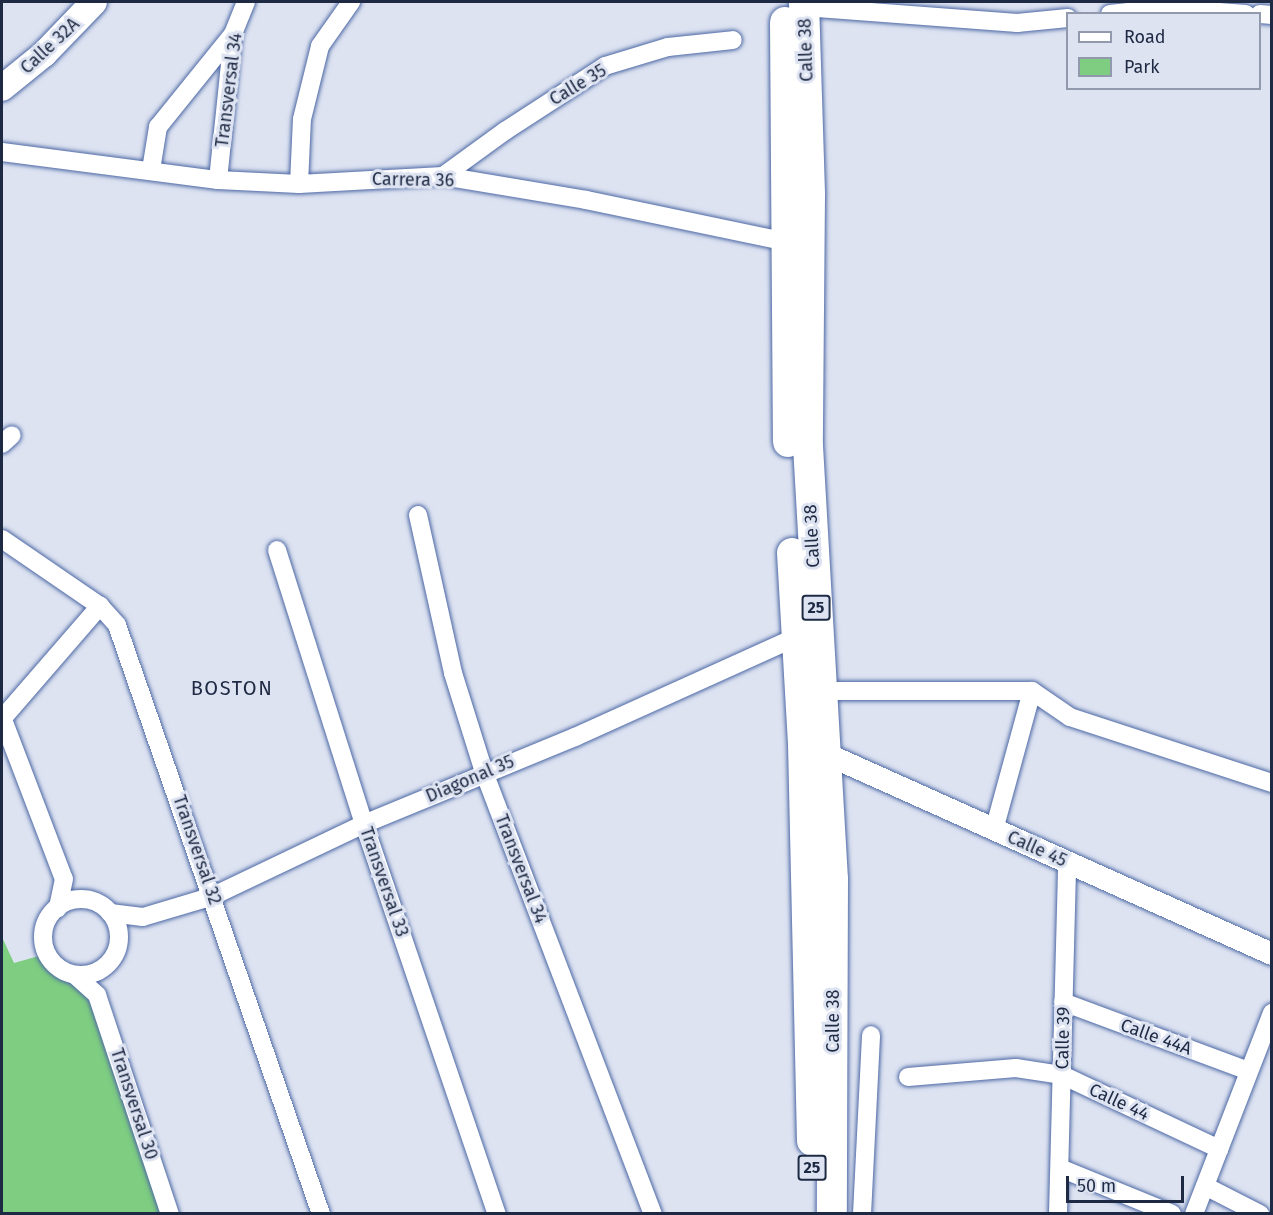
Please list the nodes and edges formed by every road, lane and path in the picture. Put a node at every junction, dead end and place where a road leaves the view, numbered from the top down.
1 (73, 2) edge
2 (94, 2) edge
3 (246, 2) edge
4 (351, 2) edge
5 (798, 3) edge
6 (1128, 12) edge
7 (1219, 12) edge
8 (1066, 18) edge
9 (233, 34) junction
10 (733, 40) dead end
11 (2, 68) edge
12 (2, 88) edge
13 (5, 149) edge
14 (151, 170) junction
15 (443, 176) junction
16 (218, 180) junction
17 (299, 184) junction
18 (797, 244) junction
19 (418, 515) dead end
20 (2, 539) edge
21 (277, 550) dead end
22 (100, 606) junction
23 (796, 637) junction
24 (821, 691) junction
25 (1032, 691) junction
26 (2, 718) edge
27 (815, 749) junction
28 (484, 772) junction
29 (1272, 783) edge
30 (364, 824) junction
31 (994, 830) junction
32 (1067, 863) junction
33 (64, 879) junction
34 (213, 896) junction
35 (94, 901) junction
36 (58, 908) junction
37 (110, 913) junction
38 (144, 917) junction
39 (119, 945) junction
40 (1272, 954) edge
41 (110, 963) junction
42 (75, 975) junction
43 (97, 995) junction
44 (1063, 1002) junction
45 (1272, 1013) edge
46 (871, 1035) dead end
47 (1249, 1071) junction
48 (1062, 1075) junction
49 (908, 1077) dead end
50 (1219, 1149) junction
51 (1060, 1168) junction
52 (1205, 1186) junction
53 (170, 1214) edge
54 (321, 1214) edge
55 (497, 1214) edge
56 (653, 1214) edge
57 (811, 1214) edge
58 (832, 1214) edge
59 (862, 1214) edge
60 (1058, 1214) edge
61 (1172, 1214) edge
62 (1194, 1214) edge
63 (1260, 1214) edge

1 - 11 main road, Calle 32A
2 - 12 main road, Calle 32A
3 - 9 street, Transversal 34
4 - 17 street
5 - 8 street
5 - 18 highway, Calle 38 / 25
6 - 7 street
9 - 14 street
9 - 16 street, Transversal 34
10 - 15 street, Calle 35
13 - 14 street, Carrera 36
14 - 16 street, Carrera 36
15 - 17 street, Carrera 36
15 - 18 street, Carrera 36
16 - 17 street, Carrera 36
18 - 23 highway, Calle 38 / 25
18 - 24 highway, Calle 38 / 25
19 - 28 street, Transversal 34
20 - 22 street, Transversal 32
21 - 30 street, Transversal 33
22 - 26 street
22 - 34 street, Transversal 32
23 - 27 highway, Calle 38 / 25
23 - 28 street, Diagonal 35
24 - 25 street
24 - 27 highway, Calle 38 / 25
25 - 29 street
25 - 31 street
26 - 33 street
27 - 31 street, Calle 45
27 - 57 highway, Calle 38 / 25
27 - 58 highway, Calle 38 / 25
28 - 30 street, Diagonal 35
28 - 56 street, Transversal 34
30 - 34 street, Diagonal 35
30 - 55 street, Transversal 33
31 - 32 street, Calle 45
32 - 40 street, Calle 45
32 - 44 street, Calle 39
33 - 35 street
33 - 36 street
34 - 38 street, Diagonal 35
34 - 54 street, Transversal 32
35 - 36 street
35 - 37 street
36 - 42 street
37 - 38 street, Diagonal 35
37 - 39 street
38 - 39 street
39 - 41 street
41 - 42 street
41 - 43 street
42 - 43 street, Transversal 30
43 - 53 street, Transversal 30
44 - 47 street, Calle 44A
44 - 48 street, Calle 39
45 - 47 street
46 - 59 street
47 - 50 street
48 - 49 street, Calle 44
48 - 50 street, Calle 44
48 - 51 street, Calle 39
50 - 52 street
51 - 60 street, Calle 39
51 - 61 street
52 - 62 street
52 - 63 street

